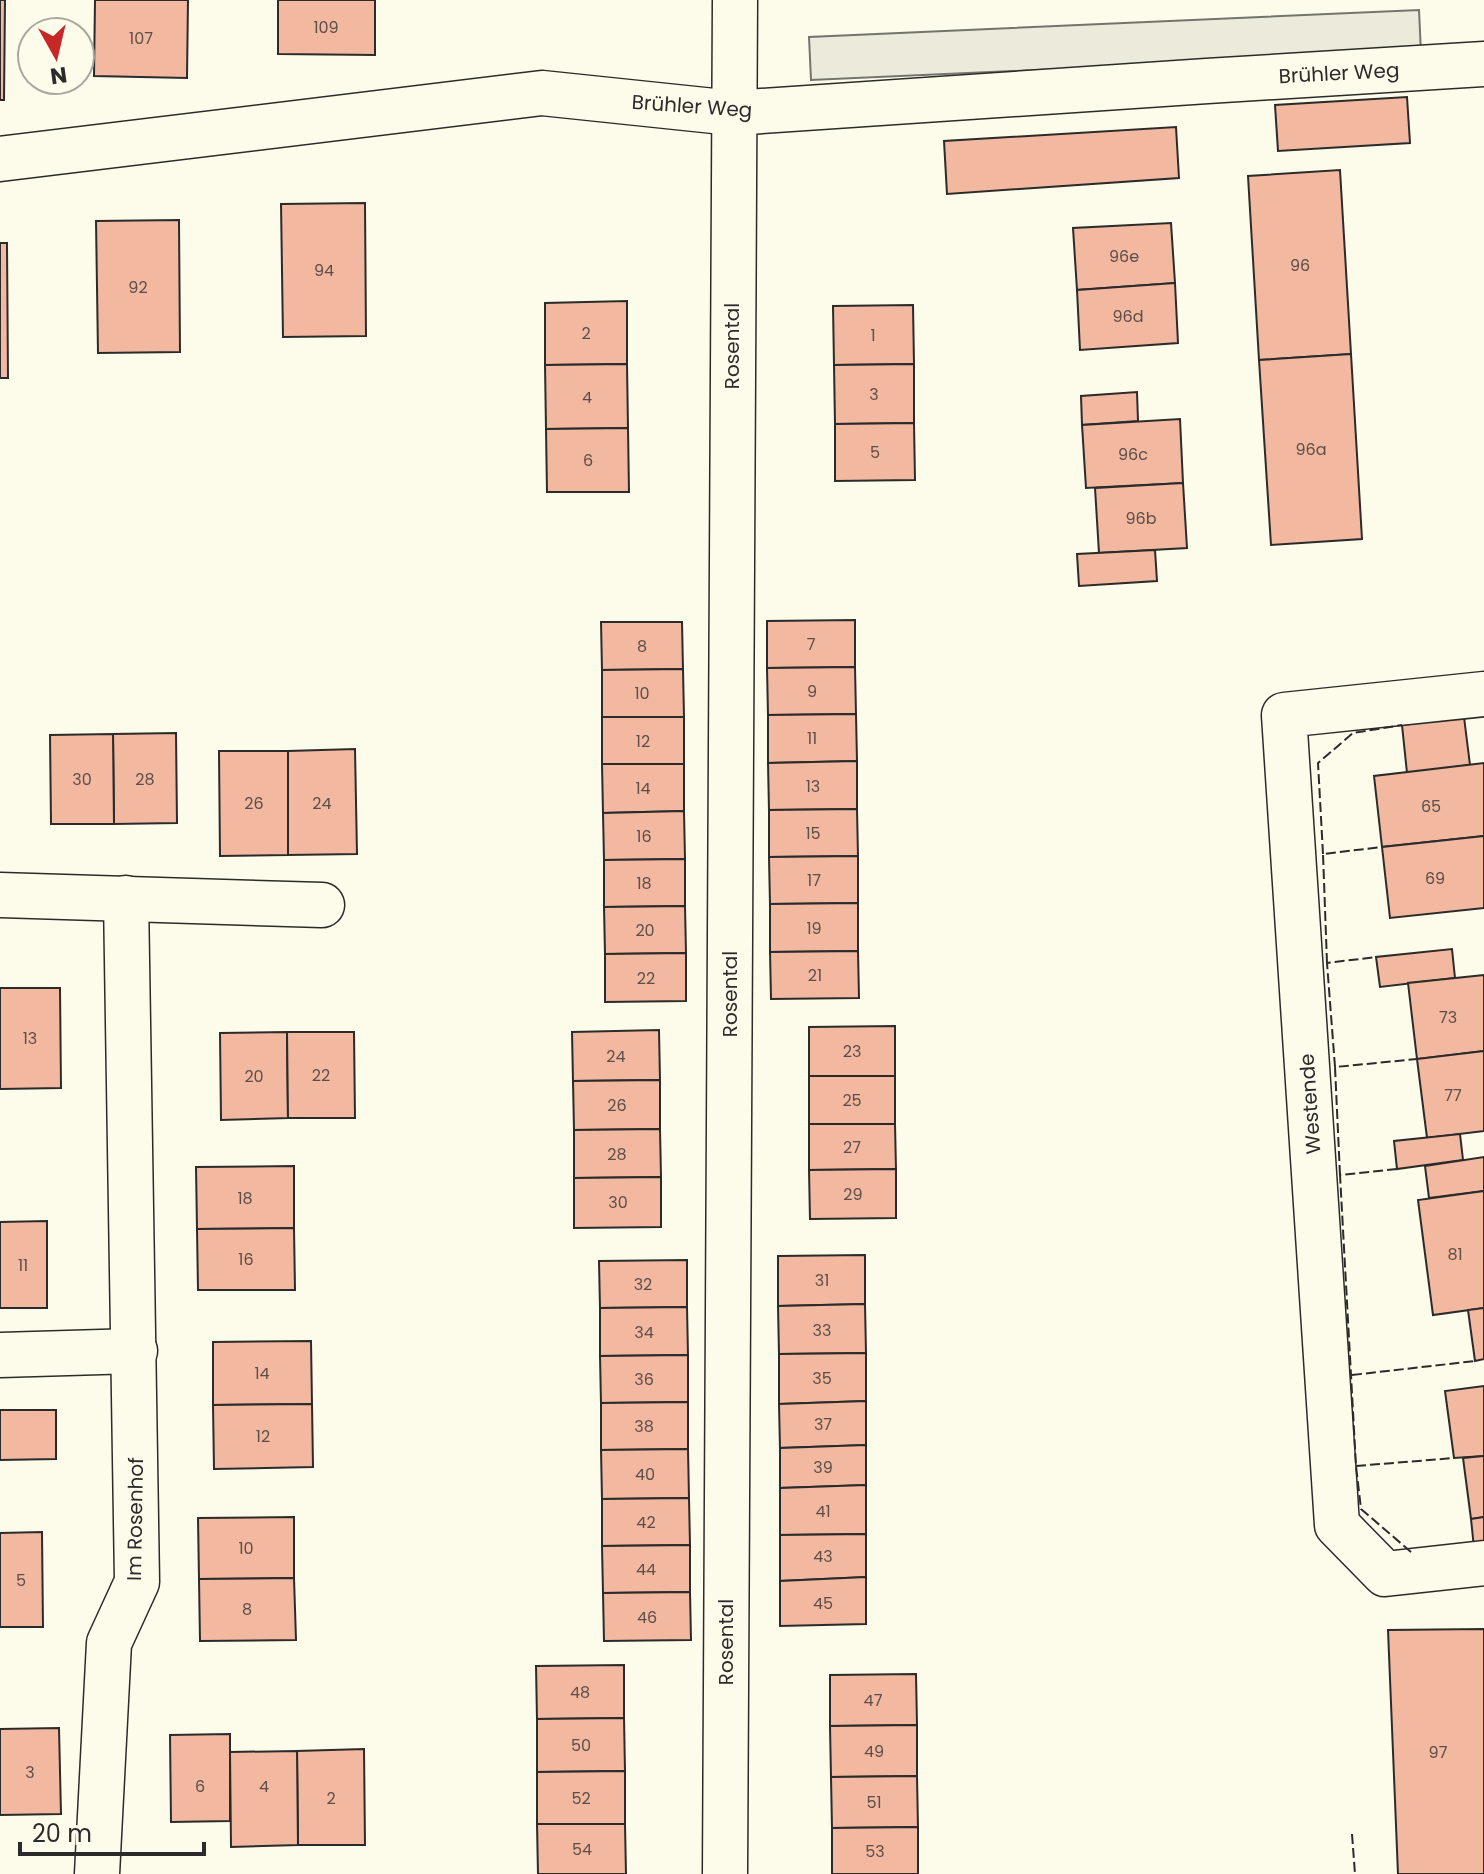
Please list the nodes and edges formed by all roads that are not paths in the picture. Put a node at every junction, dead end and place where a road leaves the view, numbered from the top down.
1 (735, 0) edge
2 (1484, 64) edge
3 (733, 113) junction
4 (0, 159) edge
5 (1484, 694) edge
6 (0, 895) edge
7 (126, 898) junction
8 (322, 905) dead end
9 (135, 1351) junction
10 (0, 1355) edge
11 (1484, 1563) edge
12 (97, 1874) edge
13 (725, 1874) edge

1 - 3 street, Rosental
2 - 3 street, Brühler Weg
3 - 4 street, Brühler Weg
3 - 13 street, Rosental
5 - 11 street, Westende
6 - 7 street
7 - 8 street
7 - 9 street, Im Rosenhof
9 - 10 street
9 - 12 street, Im Rosenhof

